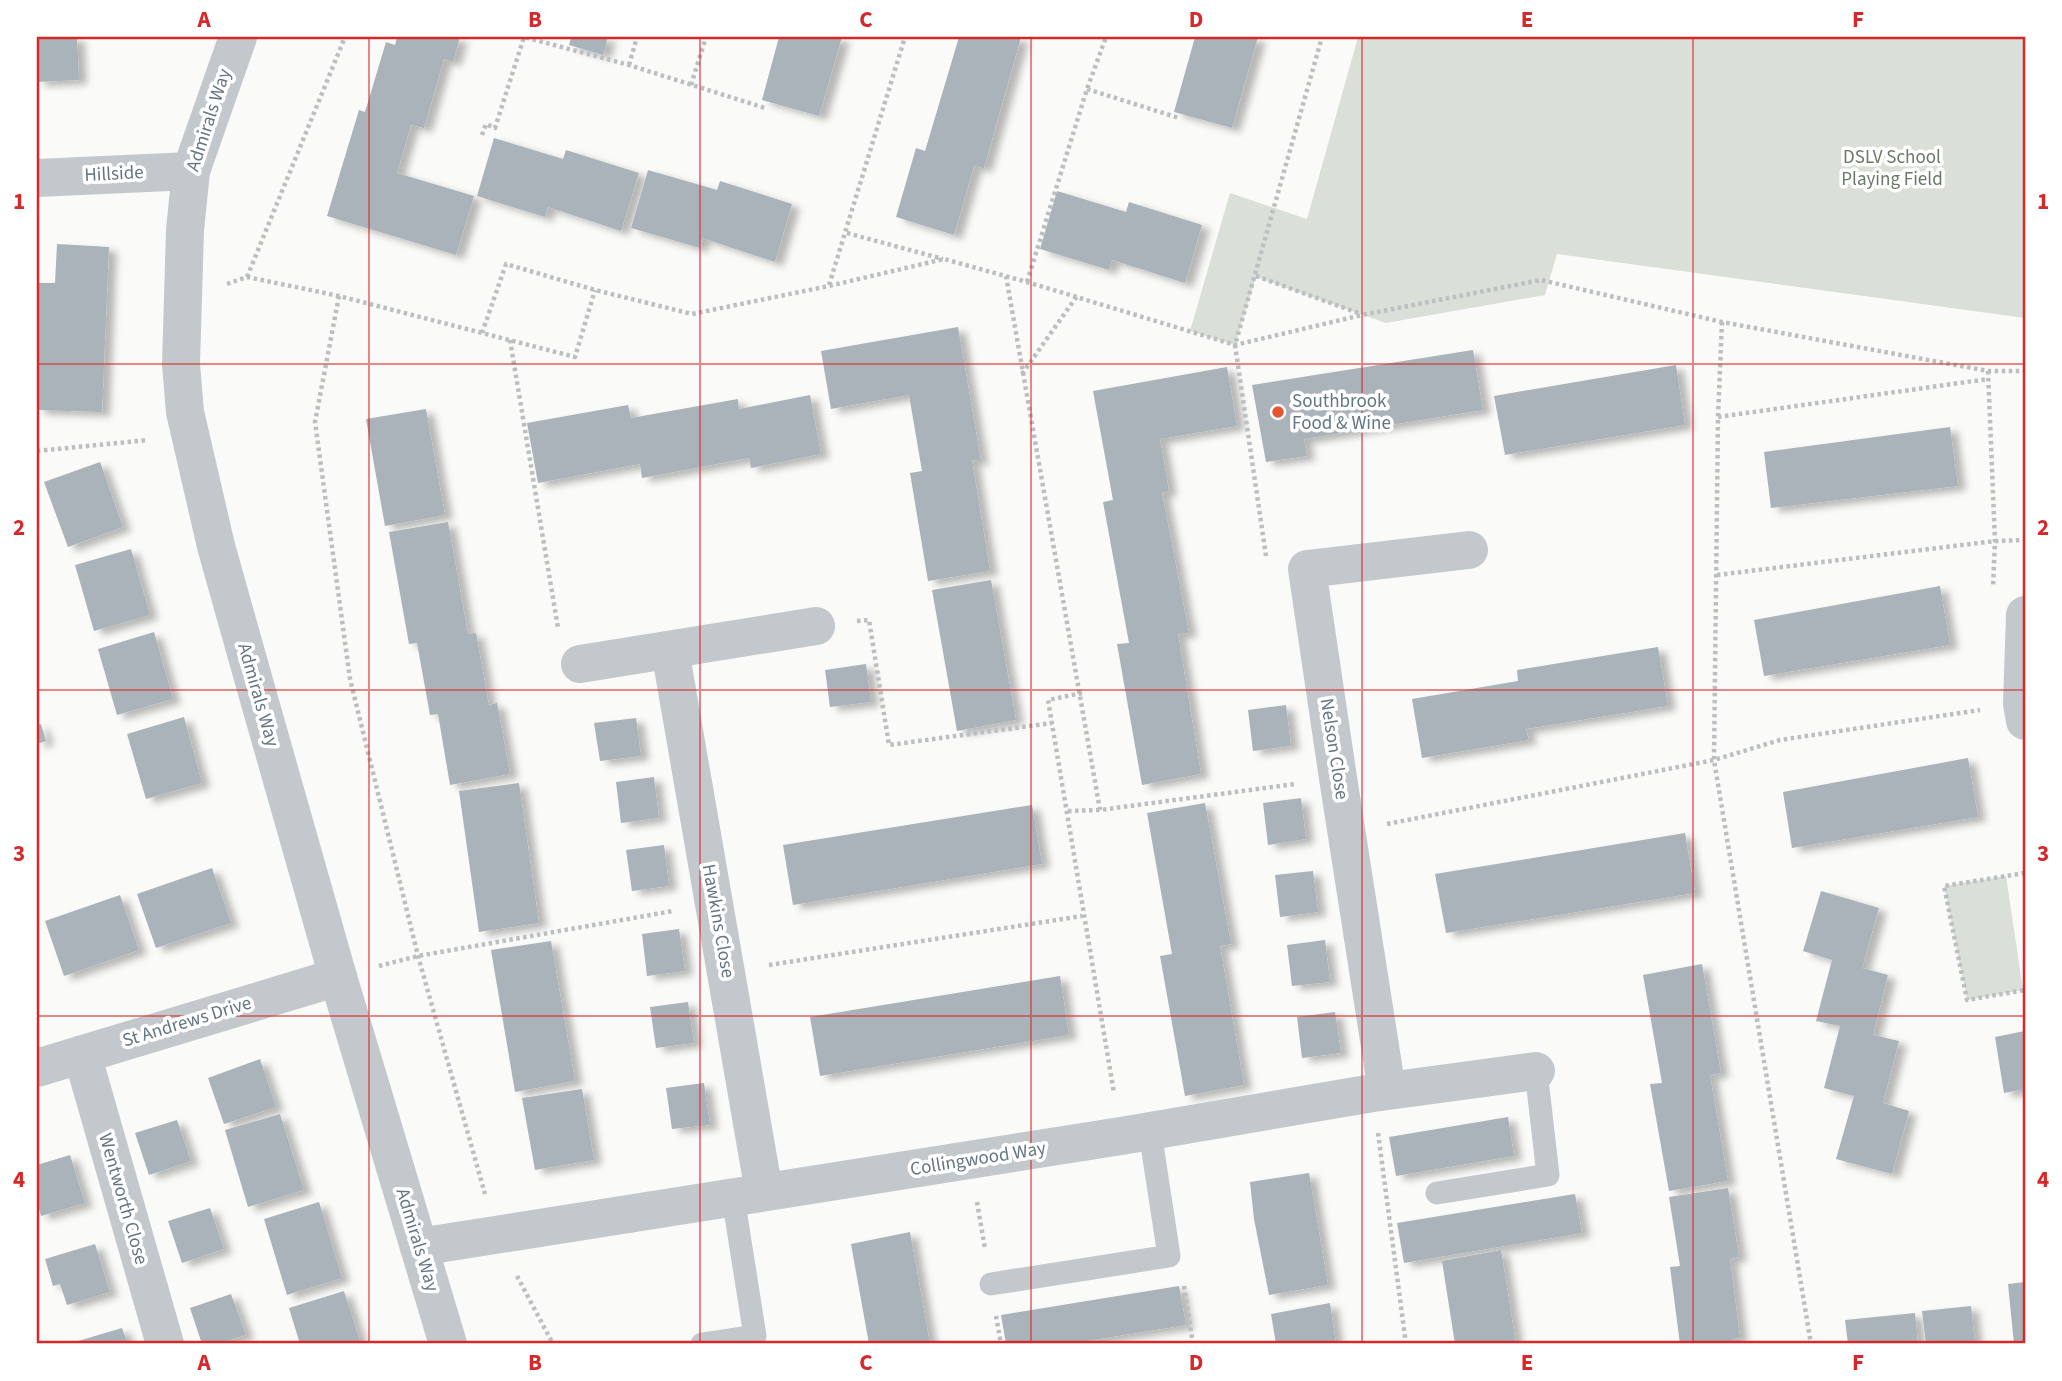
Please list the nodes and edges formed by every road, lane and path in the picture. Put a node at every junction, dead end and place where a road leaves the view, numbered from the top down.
1 (238, 37) edge
2 (345, 37) edge
3 (637, 37) edge
4 (706, 37) edge
5 (905, 37) edge
6 (1106, 37) edge
7 (1322, 37) edge
8 (629, 65) junction
9 (691, 85) junction
10 (1087, 89) junction
11 (765, 108) dead end
12 (1179, 118) dead end
13 (482, 135) dead end
14 (191, 170) junction
15 (37, 178) edge
16 (847, 233) junction
17 (944, 259) junction
18 (1006, 276) junction
19 (1256, 276) junction
20 (247, 277) junction
21 (1027, 282) junction
22 (829, 286) junction
23 (595, 290) junction
24 (340, 296) junction
25 (1077, 296) junction
26 (183, 299) junction
27 (1362, 314) junction
28 (1722, 322) junction
29 (482, 333) junction
30 (510, 340) junction
31 (1235, 345) junction
32 (1988, 371) junction
33 (2025, 371) edge
34 (1022, 374) junction
35 (1988, 379) junction
36 (1718, 417) junction
37 (190, 436) junction
38 (37, 452) edge
39 (2025, 540) edge
40 (1994, 541) junction
41 (1469, 550) dead end
42 (1307, 569) junction
43 (1717, 575) junction
44 (1993, 589) dead end
45 (2025, 615) edge
46 (816, 626) joint
47 (670, 650) junction
48 (580, 664) joint
49 (1082, 693) junction
50 (2024, 713) edge
51 (1052, 723) junction
52 (1714, 760) junction
53 (1338, 778) junction
54 (1100, 810) junction
55 (1068, 811) junction
56 (1347, 832) junction
57 (2025, 873) edge
58 (715, 903) junction
59 (1083, 916) junction
60 (418, 956) junction
61 (727, 972) junction
62 (338, 977) junction
63 (2025, 990) edge
64 (82, 1054) junction
65 (37, 1068) edge
66 (1536, 1071) joint
67 (1380, 1092) junction
68 (1135, 1134) junction
69 (749, 1194) junction
70 (1437, 1194) dead end
71 (496, 1235) junction
72 (419, 1247) junction
73 (1169, 1256) junction
74 (991, 1284) dead end
75 (165, 1344) edge
76 (448, 1344) edge
77 (553, 1344) edge
78 (702, 1344) edge
79 (1193, 1344) edge
80 (1406, 1344) edge
81 (1811, 1344) edge

1 - 14 street, Admirals Way
2 - 20 path
3 - 8 path
4 - 9 path
5 - 16 path
6 - 10 path
7 - 19 path
8 - 9 path
8 - 13 path
9 - 11 path
10 - 12 path
10 - 21 path
14 - 15 street, Hillside
14 - 26 street, Admirals Way
16 - 17 path
16 - 22 path
17 - 18 path
17 - 22 path
18 - 21 path
18 - 34 path
19 - 27 path
19 - 31 path
20 - 24 path
20 - 26 path
21 - 25 path
22 - 23 path
23 - 29 path
23 - 30 path
24 - 29 path
24 - 60 path
25 - 31 path
25 - 34 path
26 - 37 street, Admirals Way
27 - 28 path
27 - 31 path
28 - 32 path
28 - 36 path
29 - 30 path
30 - 48 path
31 - 42 path
32 - 33 path
32 - 35 path
34 - 49 path
35 - 36 path
35 - 40 path
36 - 43 path
37 - 38 path
37 - 62 street, Admirals Way
39 - 40 path
40 - 43 path
40 - 44 path
41 - 42 street
42 - 53 street, Nelson Close
43 - 52 path
45 - 50 street
46 - 47 street
46 - 51 path
47 - 48 street
47 - 58 street, Hawkins Close
49 - 51 path
49 - 54 path
50 - 52 path
51 - 55 path
52 - 56 path
52 - 81 path
53 - 54 path
53 - 56 street, Nelson Close
54 - 55 path
55 - 59 path
56 - 67 street, Nelson Close
57 - 63 path
58 - 60 path
58 - 61 street, Hawkins Close
59 - 61 path
59 - 68 path
60 - 62 path
60 - 71 path
61 - 69 street, Hawkins Close
62 - 64 street, St Andrews Drive
62 - 72 street, Admirals Way
64 - 65 street, St Andrews Drive
64 - 75 street, Wentworth Close
66 - 67 street, Collingwood Way
66 - 70 lane
67 - 68 street, Collingwood Way
67 - 80 path
68 - 69 street, Collingwood Way
68 - 73 lane
69 - 71 street, Collingwood Way
69 - 78 lane
71 - 72 street, Collingwood Way
71 - 77 path
72 - 76 street, Admirals Way
73 - 74 lane
73 - 79 path

